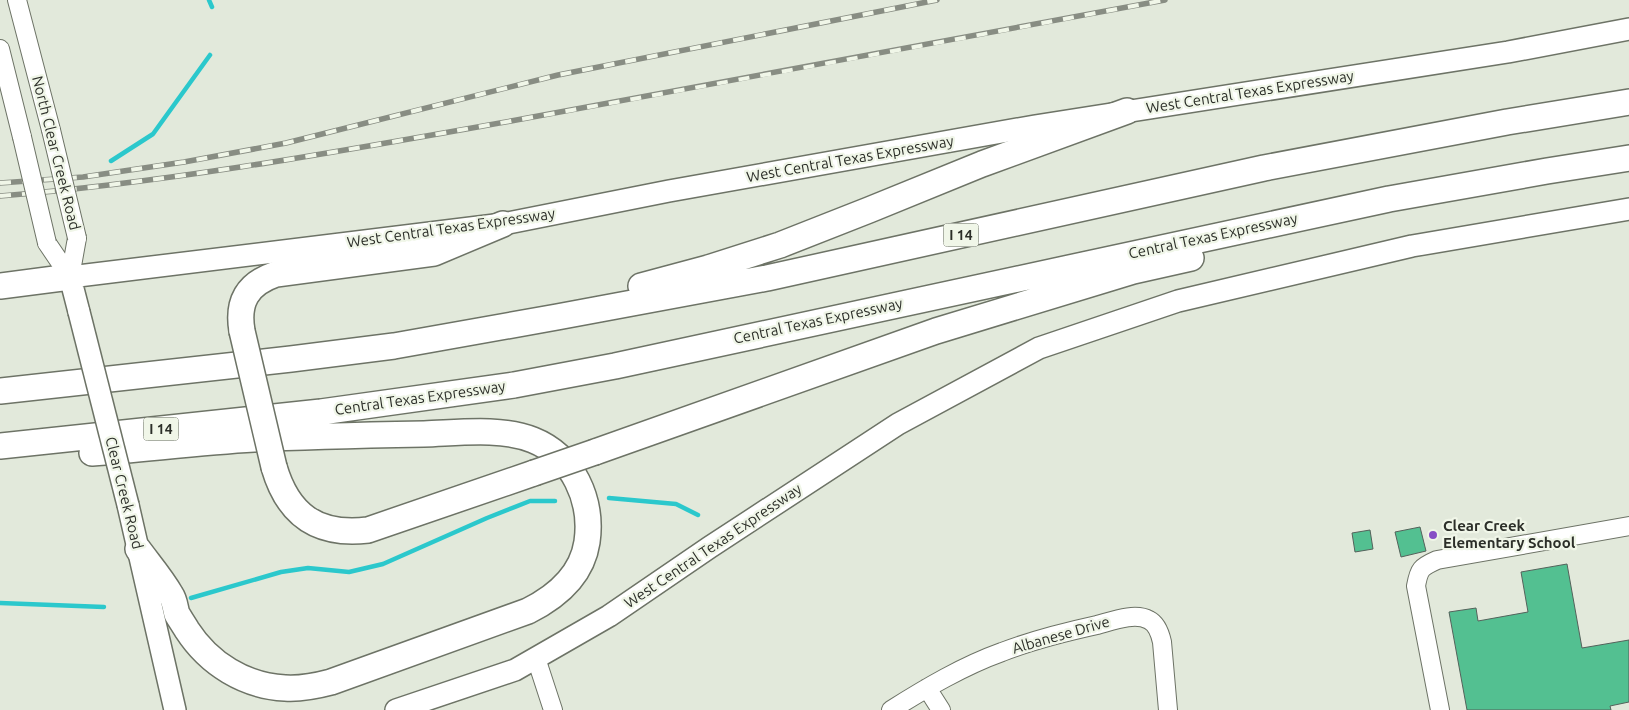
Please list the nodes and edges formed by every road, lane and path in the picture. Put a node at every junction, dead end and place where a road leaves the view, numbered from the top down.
1 (17, 0) edge
2 (1629, 30) edge
3 (0, 49) edge
4 (1629, 102) edge
5 (1127, 111) junction
6 (1629, 158) edge
7 (1389, 198) junction
8 (1629, 209) edge
9 (503, 224) junction
10 (70, 277) junction
11 (0, 286) edge
12 (394, 346) junction
13 (0, 391) edge
14 (0, 446) edge
15 (1629, 526) edge
16 (138, 548) junction
17 (536, 658) junction
18 (927, 688) junction
19 (175, 710) edge
20 (396, 710) edge
21 (553, 710) edge
22 (891, 710) edge
23 (940, 710) edge
24 (1168, 710) edge
25 (1440, 710) edge

1 - 10 street, North Clear Creek Road, bridge
2 - 5 main road, West Central Texas Expressway
3 - 10 street, North Clear Creek Road, bridge
4 - 12 highway, I 14
5 - 9 main road, West Central Texas Expressway
5 - 12 highway
6 - 7 highway, Central Texas Expressway / I 14
7 - 9 highway, bridge
7 - 14 highway, Central Texas Expressway / I 14
8 - 17 main road, West Central Texas Expressway
9 - 10 main road, West Central Texas Expressway
10 - 11 highway
10 - 16 main road, Clear Creek Road, bridge
12 - 13 highway, I 14
14 - 16 highway
15 - 25 street
16 - 19 main road, Clear Creek Road
17 - 20 main road, West Central Texas Expressway
17 - 21 street
18 - 22 street, Albanese Drive
18 - 23 street
18 - 24 street, Albanese Drive

